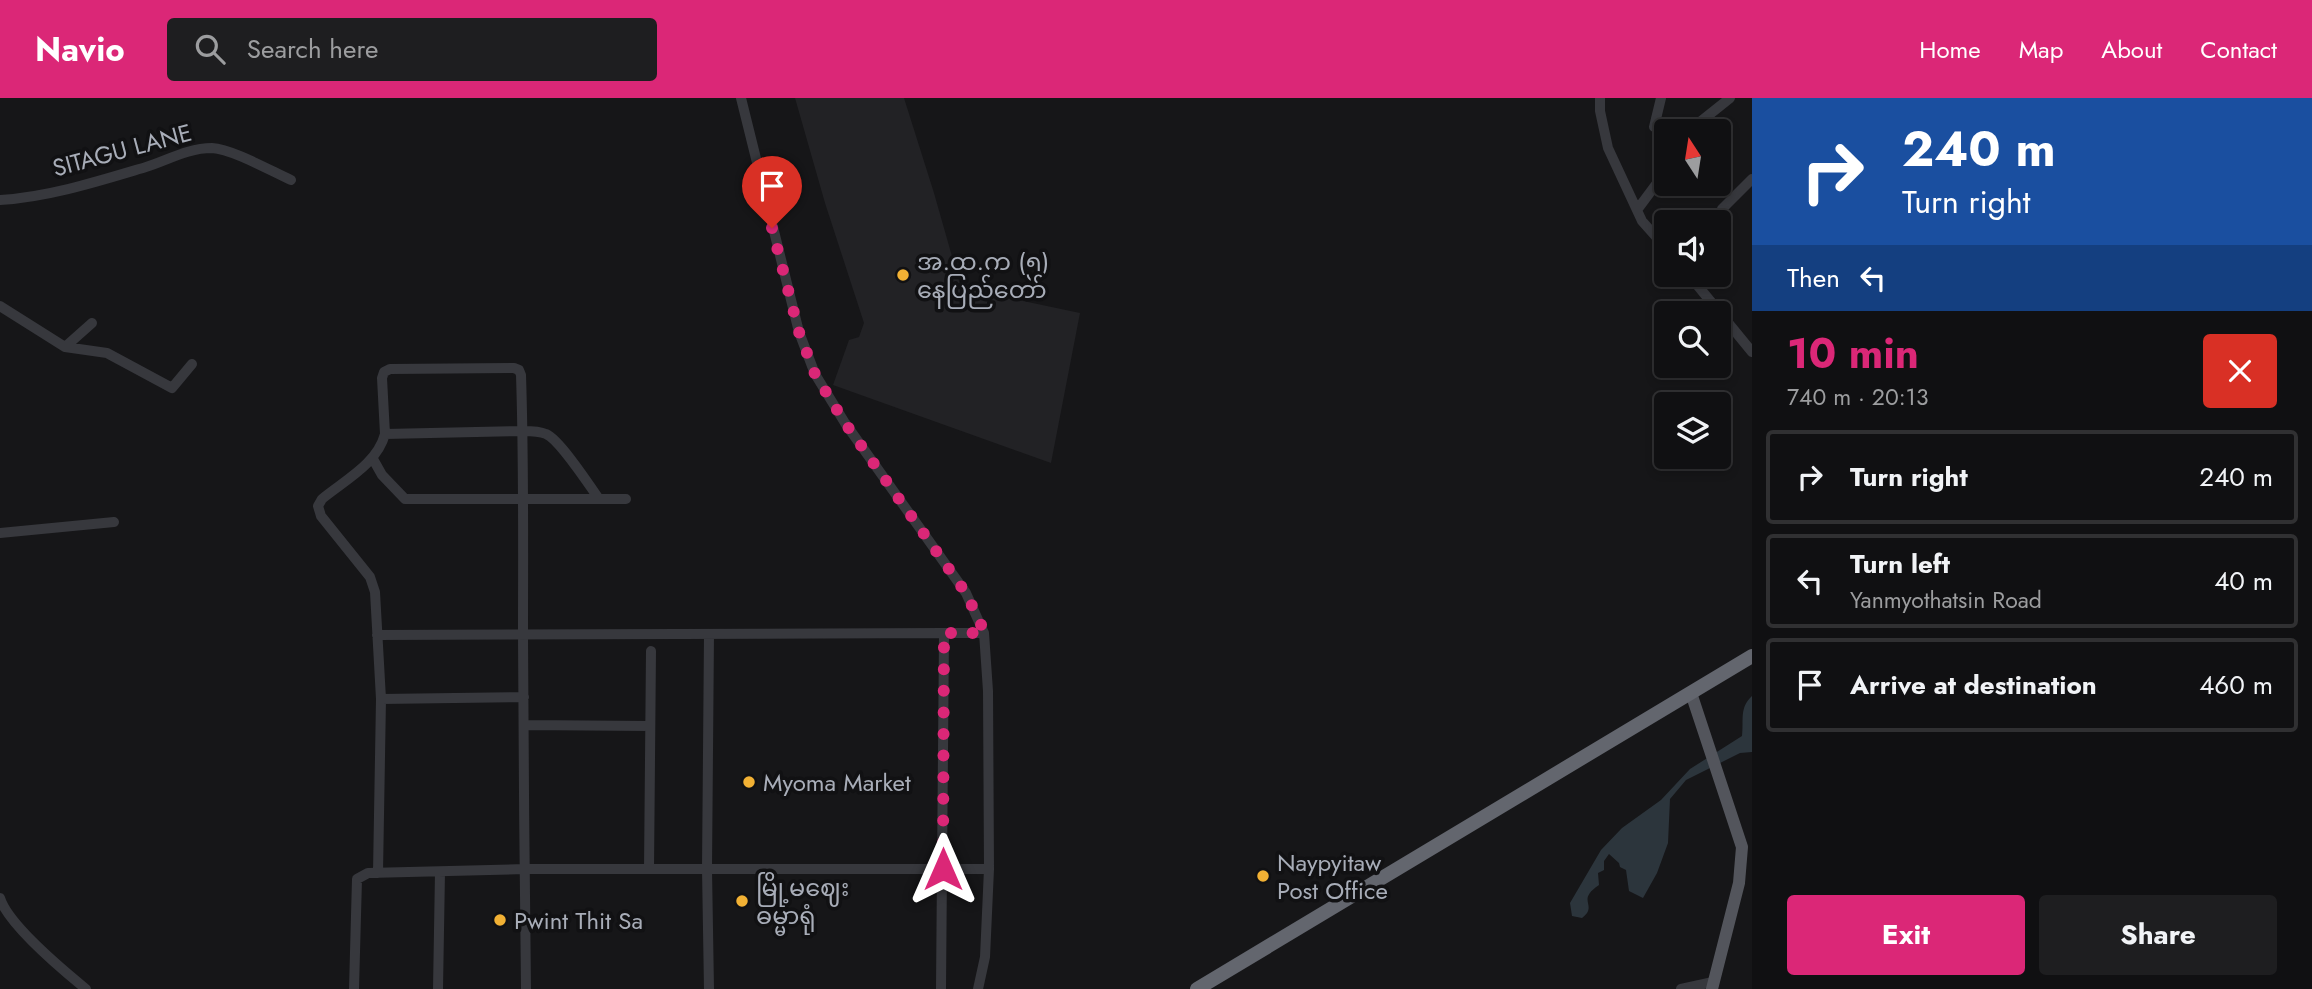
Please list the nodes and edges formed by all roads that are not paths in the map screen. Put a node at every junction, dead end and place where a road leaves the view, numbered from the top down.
1 (741, 98) edge
2 (1600, 98) edge
3 (1661, 98) edge
4 (1730, 98) edge
5 (1656, 119) edge
6 (1703, 119) edge
7 (1752, 179) edge
8 (291, 180) dead end
9 (1654, 187) edge
10 (0, 200) edge
11 (1637, 210) junction
12 (1722, 210) edge
13 (1654, 234) edge
14 (1701, 287) edge
15 (0, 306) edge
16 (92, 323) dead end
17 (65, 347) junction
18 (1752, 352) edge
19 (192, 364) dead end
20 (523, 431) junction
21 (385, 435) junction
22 (373, 459) junction
23 (525, 499) junction
24 (599, 499) junction
25 (626, 499) dead end
26 (114, 522) dead end
27 (0, 533) edge
28 (944, 633) junction
29 (985, 633) junction
30 (377, 635) junction
31 (709, 635) junction
32 (523, 636) junction
33 (651, 651) dead end
34 (1752, 656) edge
35 (1691, 693) junction
36 (524, 697) junction
37 (380, 699) junction
38 (524, 725) junction
39 (650, 726) junction
40 (525, 869) junction
41 (649, 869) junction
42 (707, 869) junction
43 (943, 869) junction
44 (989, 869) junction
45 (439, 872) junction
46 (378, 873) junction
47 (0, 898) edge
48 (1712, 985) edge
49 (86, 989) edge
50 (354, 989) edge
51 (438, 989) edge
52 (526, 989) edge
53 (709, 989) edge
54 (941, 989) edge
55 (978, 989) edge
56 (1198, 989) edge
57 (1681, 989) edge

1 - 29 street
2 - 11 street
3 - 5 street
4 - 6 street
7 - 12 street
8 - 10 street, SITAGU LANE
9 - 11 street
11 - 13 street
14 - 18 street
15 - 17 street
16 - 17 street
17 - 19 street
20 - 21 street
20 - 21 street
20 - 23 street
20 - 24 street
21 - 22 street
22 - 23 street
22 - 30 street
23 - 24 street
23 - 32 street
24 - 25 street
26 - 27 street
28 - 29 street
28 - 31 street
28 - 43 street
29 - 44 street
30 - 32 street
30 - 37 street
31 - 32 street
31 - 42 street
32 - 36 street
33 - 39 street
34 - 35 highway
35 - 48 main road
35 - 56 highway
36 - 37 street
36 - 38 street
37 - 46 street
38 - 39 street
38 - 40 street
39 - 41 street
40 - 41 street
40 - 45 street
40 - 52 street
41 - 42 street
42 - 43 street
42 - 53 street
43 - 44 street
43 - 54 street
44 - 55 street
45 - 46 street
45 - 51 street
46 - 50 street
47 - 49 street
48 - 57 street

